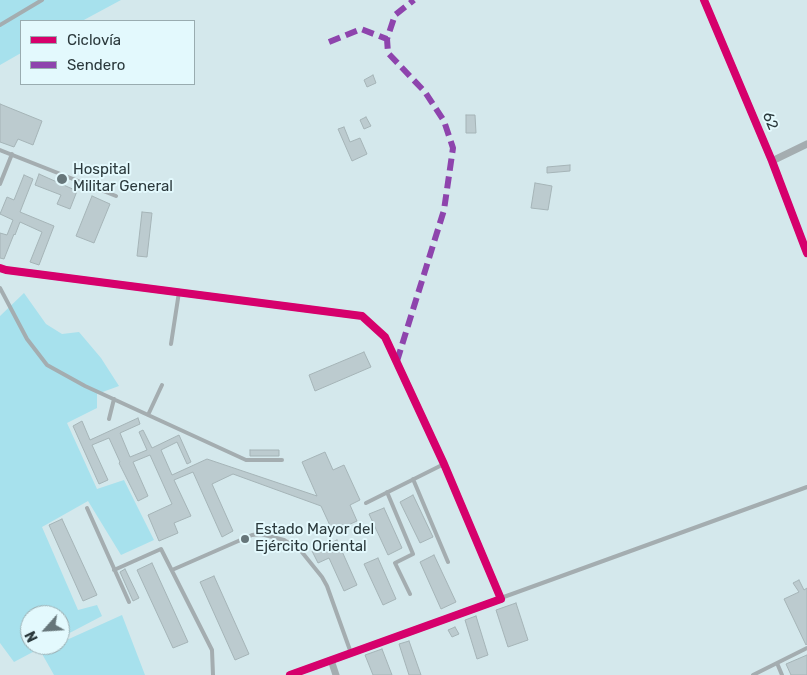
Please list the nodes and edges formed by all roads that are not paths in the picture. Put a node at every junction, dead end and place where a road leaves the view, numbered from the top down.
1 (42, 0) edge
2 (704, 0) edge
3 (0, 25) edge
4 (807, 144) edge
5 (0, 150) edge
6 (12, 154) junction
7 (772, 161) junction
8 (0, 184) edge
9 (116, 196) dead end
10 (807, 253) edge
11 (0, 268) edge
12 (0, 288) edge
13 (179, 292) junction
14 (171, 344) dead end
15 (162, 385) dead end
16 (114, 399) junction
17 (148, 415) junction
18 (109, 419) dead end
19 (282, 460) dead end
20 (444, 464) junction
21 (413, 480) junction
22 (807, 487) edge
23 (386, 492) junction
24 (366, 503) dead end
25 (87, 508) dead end
26 (448, 562) dead end
27 (114, 570) junction
28 (172, 570) junction
29 (410, 594) dead end
30 (500, 598) junction
31 (129, 602) dead end
32 (807, 648) edge
33 (351, 653) junction
34 (331, 660) junction
35 (777, 663) junction
36 (213, 675) edge
37 (290, 675) edge
38 (336, 675) edge
39 (753, 675) edge
40 (782, 675) edge

1 - 3 lane
2 - 7 street, 62
4 - 7 street
5 - 6 lane
6 - 8 lane
6 - 9 lane
7 - 10 street, 62
11 - 13 street
12 - 16 lane
13 - 14 lane
13 - 20 street
15 - 17 lane
16 - 17 lane
16 - 18 lane
17 - 19 lane
20 - 21 lane
20 - 30 street
21 - 23 lane
21 - 26 lane
22 - 30 lane
23 - 24 lane
23 - 29 lane
25 - 27 lane
27 - 28 lane
27 - 31 lane
28 - 33 lane
28 - 36 lane
30 - 33 street
32 - 35 lane
33 - 34 street
34 - 37 street
34 - 38 street
35 - 39 lane
35 - 40 lane

